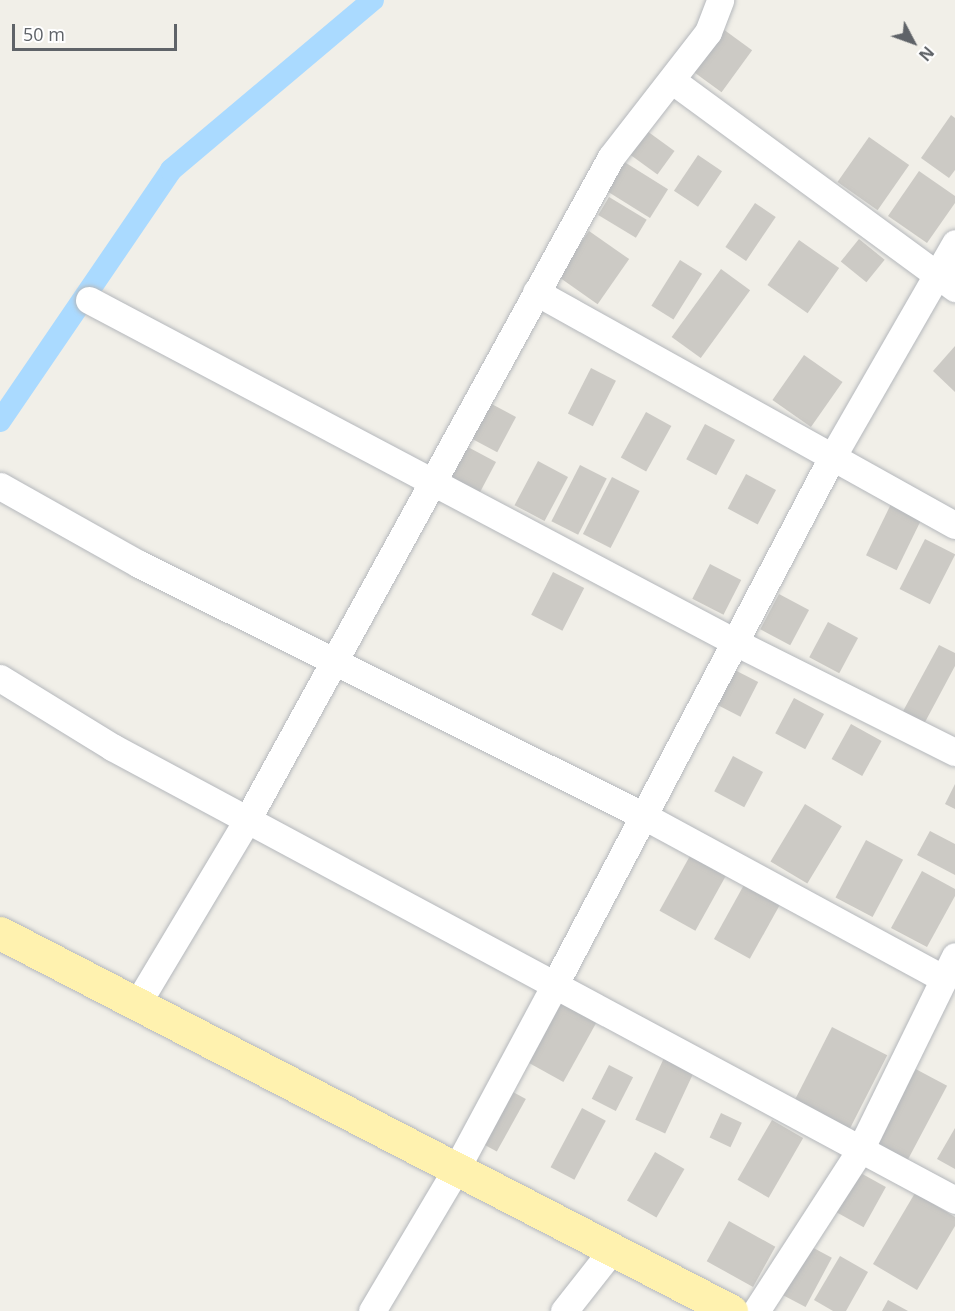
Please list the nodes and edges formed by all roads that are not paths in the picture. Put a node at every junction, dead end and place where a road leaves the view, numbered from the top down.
1 (720, 0) edge
2 (674, 81) junction
3 (955, 243) edge
4 (945, 280) edge
5 (536, 292) junction
6 (89, 300) dead end
7 (831, 459) junction
8 (431, 482) junction
9 (0, 486) edge
10 (955, 525) edge
11 (733, 641) junction
12 (334, 661) junction
13 (0, 678) edge
14 (955, 752) edge
15 (644, 816) junction
16 (247, 820) junction
17 (0, 933) edge
18 (949, 967) edge
19 (554, 986) junction
20 (137, 1004) junction
21 (860, 1152) junction
22 (455, 1171) junction
23 (955, 1200) edge
24 (612, 1250) junction
25 (372, 1311) edge
26 (564, 1311) edge
27 (731, 1311) edge
28 (756, 1311) edge

1 - 2 street
2 - 4 street
2 - 5 street
3 - 4 street
4 - 7 street
5 - 7 street
5 - 8 street
6 - 8 street
7 - 10 street
7 - 11 street
8 - 11 street
8 - 12 street
9 - 12 street
11 - 14 street
11 - 15 street
12 - 15 street
12 - 16 street
13 - 16 street
15 - 18 street
15 - 19 street
16 - 19 street
16 - 20 street
17 - 20 main road
18 - 21 street
19 - 21 street
19 - 22 street
20 - 22 main road
21 - 23 street
21 - 28 street
22 - 24 main road
22 - 25 street
24 - 26 street
24 - 27 main road

